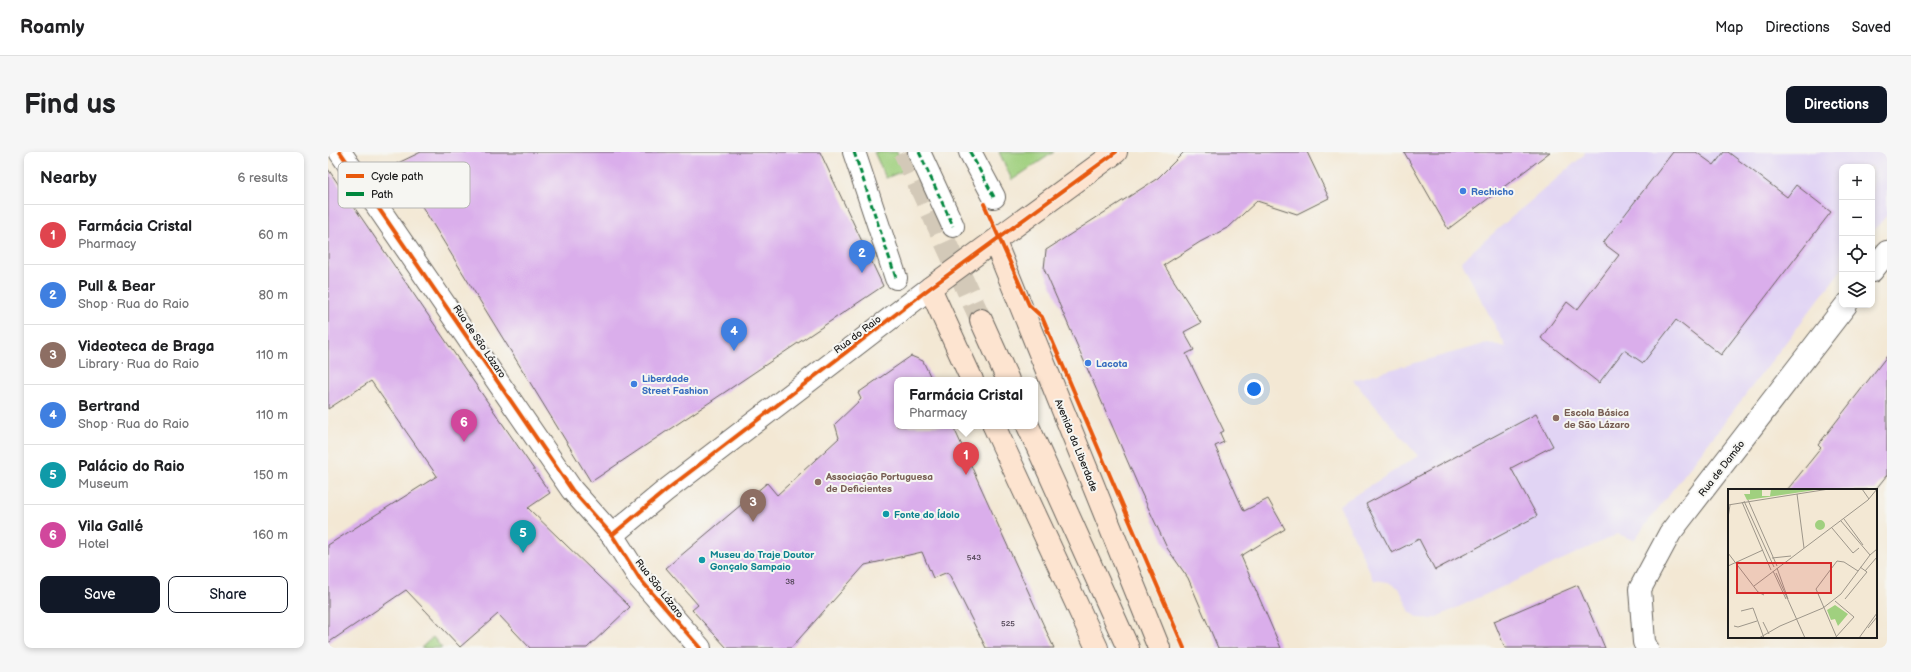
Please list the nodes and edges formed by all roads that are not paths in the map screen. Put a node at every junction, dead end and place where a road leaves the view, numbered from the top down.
1 (340, 152) edge
2 (854, 152) edge
3 (919, 152) edge
4 (970, 152) edge
5 (1116, 152) edge
6 (347, 162) edge
7 (994, 197) dead end
8 (378, 208) edge
9 (953, 226) dead end
10 (995, 242) junction
11 (1887, 252) edge
12 (1875, 267) edge
13 (896, 278) dead end
14 (930, 288) junction
15 (1844, 308) edge
16 (981, 320) tunnel mouth
17 (971, 377) edge
18 (1007, 377) edge
19 (995, 429) edge
20 (1029, 429) edge
21 (612, 536) junction
22 (700, 648) edge
23 (1097, 648) edge
24 (1128, 648) edge
25 (1159, 648) edge
26 (1647, 648) edge

1 - 6 street, Rua de São Lázaro
2 - 13 street
3 - 9 street
4 - 7 street
5 - 10 street, Rua do Raio
8 - 21 street, Rua de São Lázaro
10 - 14 street, Rua do Raio
10 - 25 street, Avenida da Liberdade
11 - 12 street
14 - 17 street
14 - 21 street, Rua do Raio
15 - 26 street, Rua de Damão
16 - 18 street
19 - 23 street
20 - 24 street
21 - 22 street, Rua São Lázaro

